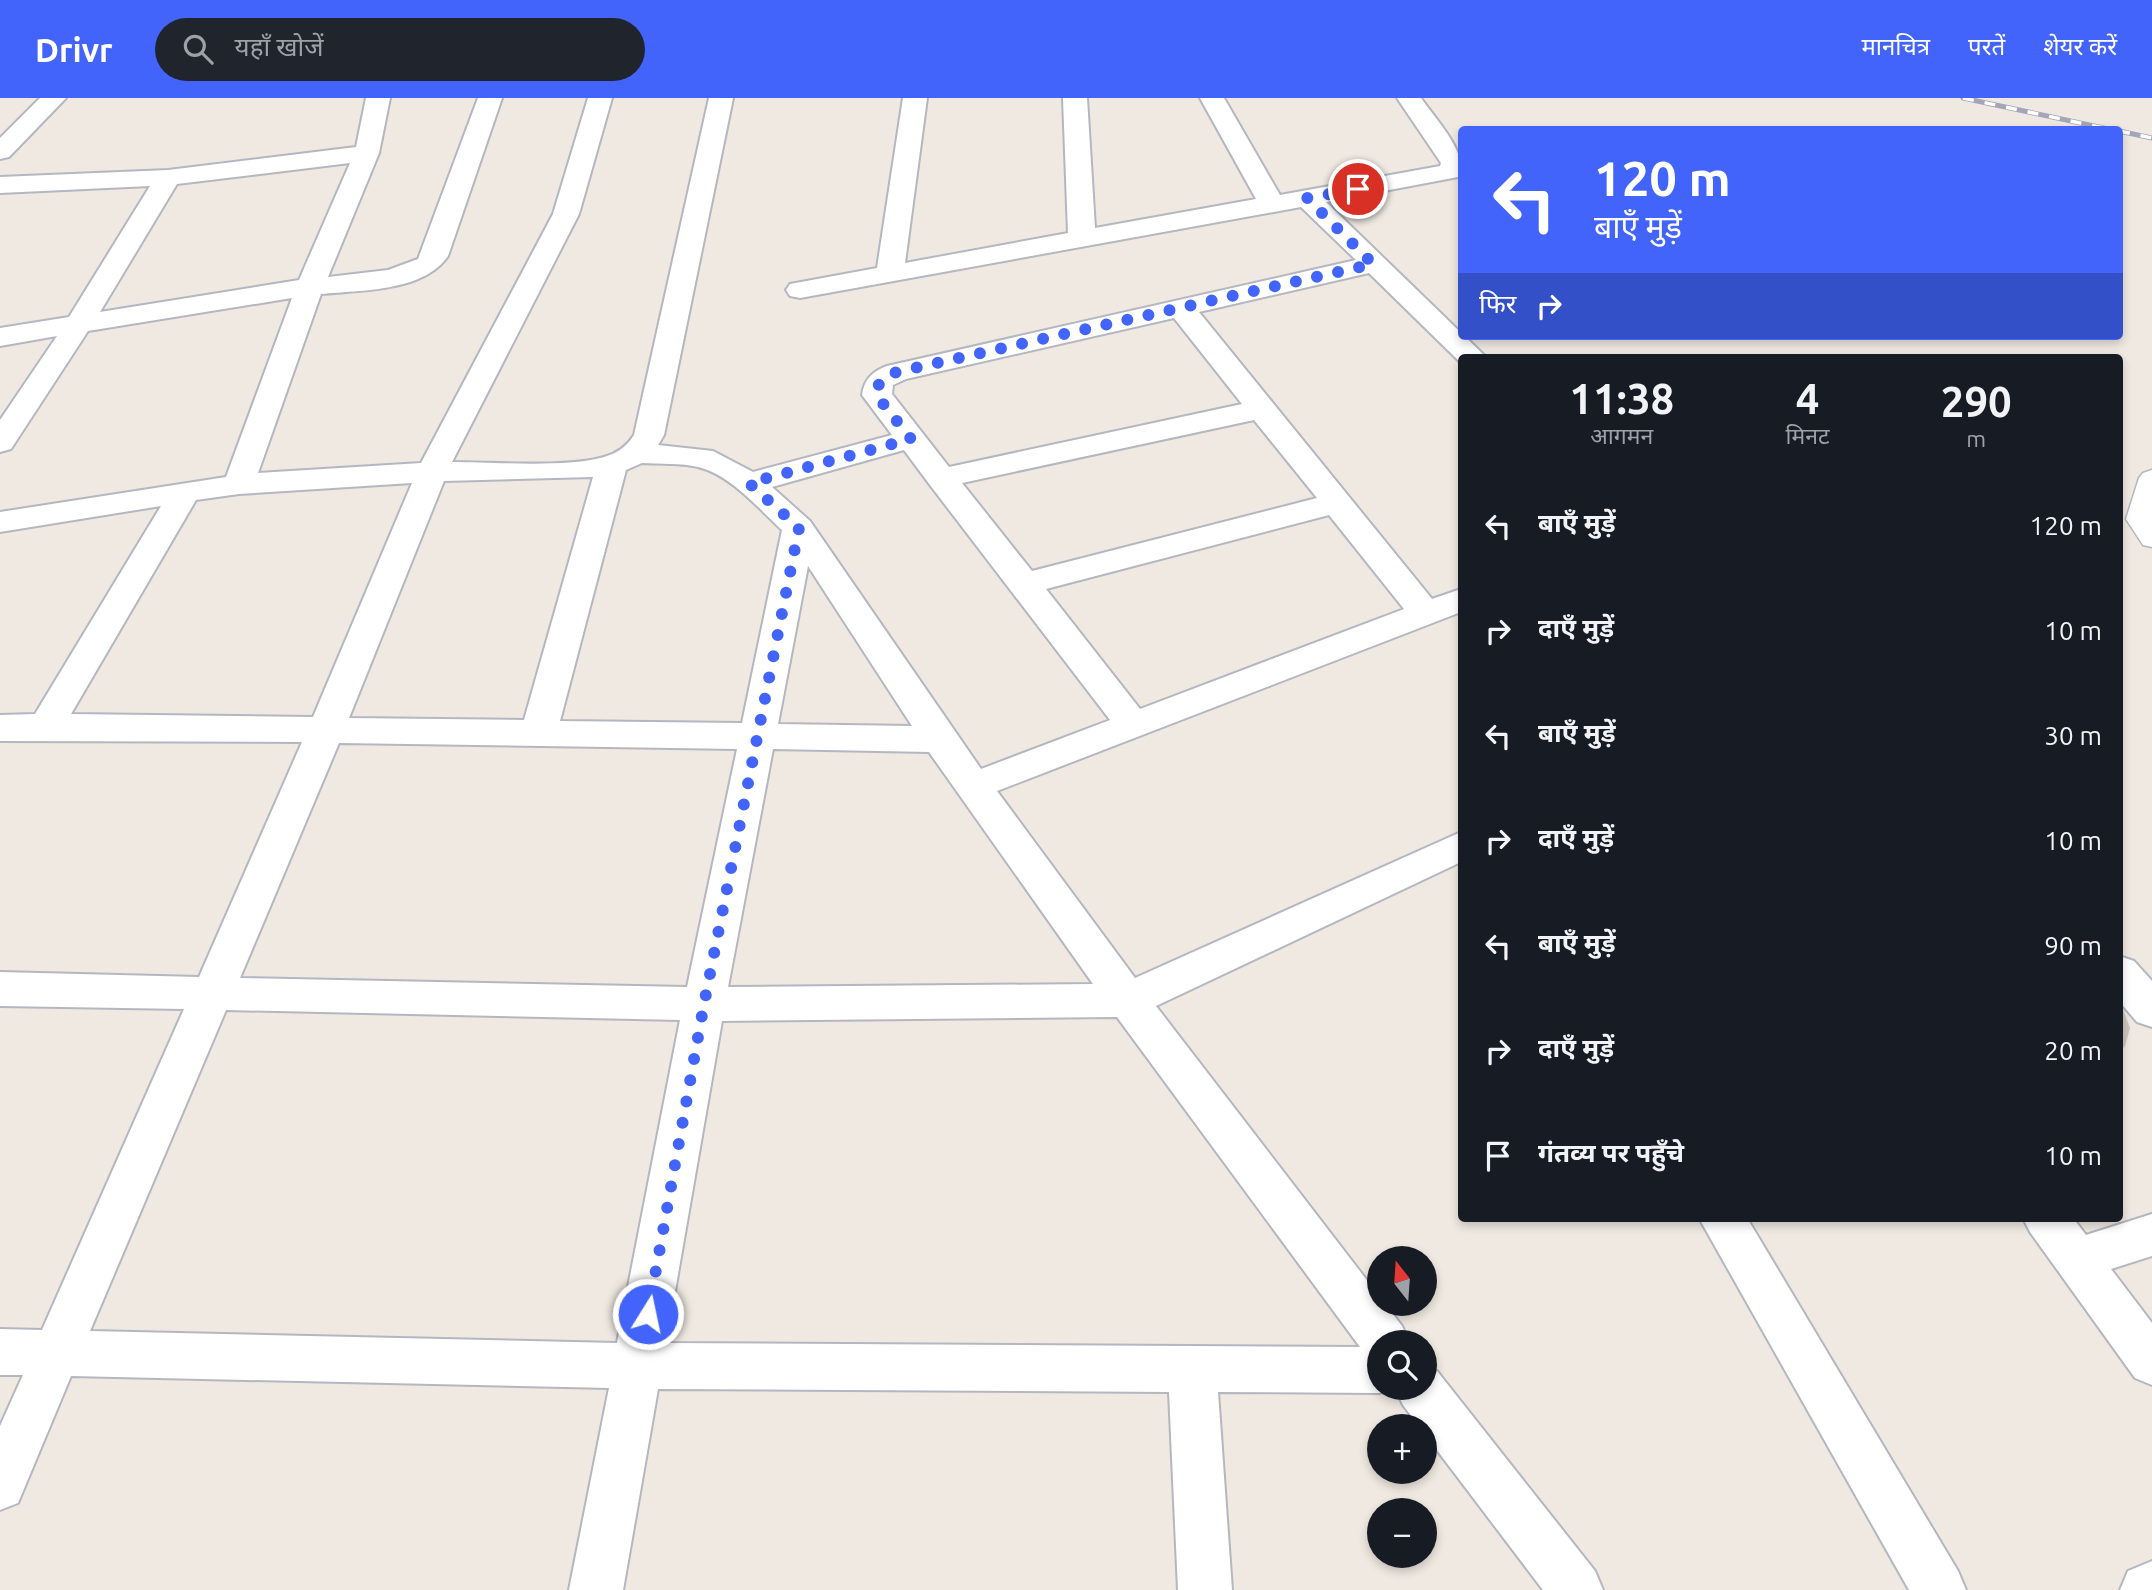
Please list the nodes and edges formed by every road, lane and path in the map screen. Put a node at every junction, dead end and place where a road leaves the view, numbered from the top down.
1 (54, 98) edge
2 (377, 98) edge
3 (490, 98) edge
4 (600, 98) edge
5 (721, 98) edge
6 (915, 98) edge
7 (1075, 98) edge
8 (1212, 98) edge
9 (1409, 98) edge
10 (0, 152) edge
11 (367, 153) junction
12 (168, 178) junction
13 (0, 185) edge
14 (1307, 198) junction
15 (1272, 204) junction
16 (1082, 239) junction
17 (1373, 264) junction
18 (890, 274) junction
19 (310, 287) junction
20 (800, 290) dead end
21 (1181, 307) junction
22 (77, 327) junction
23 (0, 337) edge
24 (1469, 354) edge
25 (1262, 409) junction
26 (911, 439) junction
27 (0, 443) edge
28 (625, 459) junction
29 (432, 472) junction
30 (941, 478) junction
31 (2152, 478) edge
32 (749, 483) junction
33 (239, 484) junction
34 (186, 492) junction
35 (1337, 503) junction
36 (0, 522) edge
37 (799, 528) junction
38 (2152, 539) edge
39 (1024, 584) junction
40 (1458, 601) edge
41 (1425, 614) junction
42 (1133, 725) junction
43 (46, 726) junction
44 (0, 728) edge
45 (326, 730) junction
46 (538, 735) junction
47 (758, 736) junction
48 (939, 739) junction
49 (973, 786) junction
50 (1458, 847) edge
51 (2123, 977) edge
52 (0, 989) edge
53 (213, 993) junction
54 (1128, 1000) junction
55 (704, 1004) junction
56 (2152, 1010) edge
57 (1724, 1222) edge
58 (2049, 1222) edge
59 (2152, 1235) edge
60 (2076, 1259) junction
61 (1376, 1330) edge
62 (0, 1352) edge
63 (58, 1353) junction
64 (2152, 1362) edge
65 (639, 1366) junction
66 (1192, 1370) junction
67 (1367, 1370) edge
68 (1428, 1400) edge
69 (0, 1485) edge
70 (596, 1590) edge
71 (1205, 1590) edge
72 (1576, 1590) edge
73 (1939, 1590) edge

1 - 10 street
2 - 11 street
3 - 19 street
4 - 29 street
5 - 28 street
6 - 18 street
7 - 16 street
8 - 15 street
9 - 14 street
11 - 12 street
11 - 19 street
12 - 13 street
12 - 22 street
14 - 15 street
14 - 17 street
15 - 16 street
16 - 18 street
17 - 21 street
17 - 24 street
18 - 20 street
19 - 22 street
19 - 33 street
21 - 25 street
21 - 26 street
22 - 23 street
22 - 27 street
25 - 30 street
25 - 35 street
26 - 30 street
26 - 32 street
28 - 29 street
28 - 32 street
28 - 46 street
29 - 33 street
29 - 45 street
30 - 39 street
31 - 38 lane
32 - 37 street
33 - 34 street
34 - 36 street
34 - 43 street
35 - 39 street
35 - 41 street
37 - 47 street
37 - 48 street
39 - 42 street
40 - 41 street
41 - 42 street
42 - 49 street
43 - 44 street
43 - 45 street
45 - 46 street
45 - 53 street
46 - 47 street
47 - 48 street
47 - 55 street
48 - 49 street
49 - 54 street
50 - 54 street
51 - 56 street
52 - 53 street
53 - 55 street
53 - 63 street
54 - 55 street
54 - 61 street
55 - 65 street
57 - 73 street
58 - 60 street
59 - 60 street
60 - 64 street
62 - 63 street
63 - 65 street
63 - 69 street
65 - 66 street
65 - 70 street
66 - 67 street
66 - 71 street
68 - 72 street

